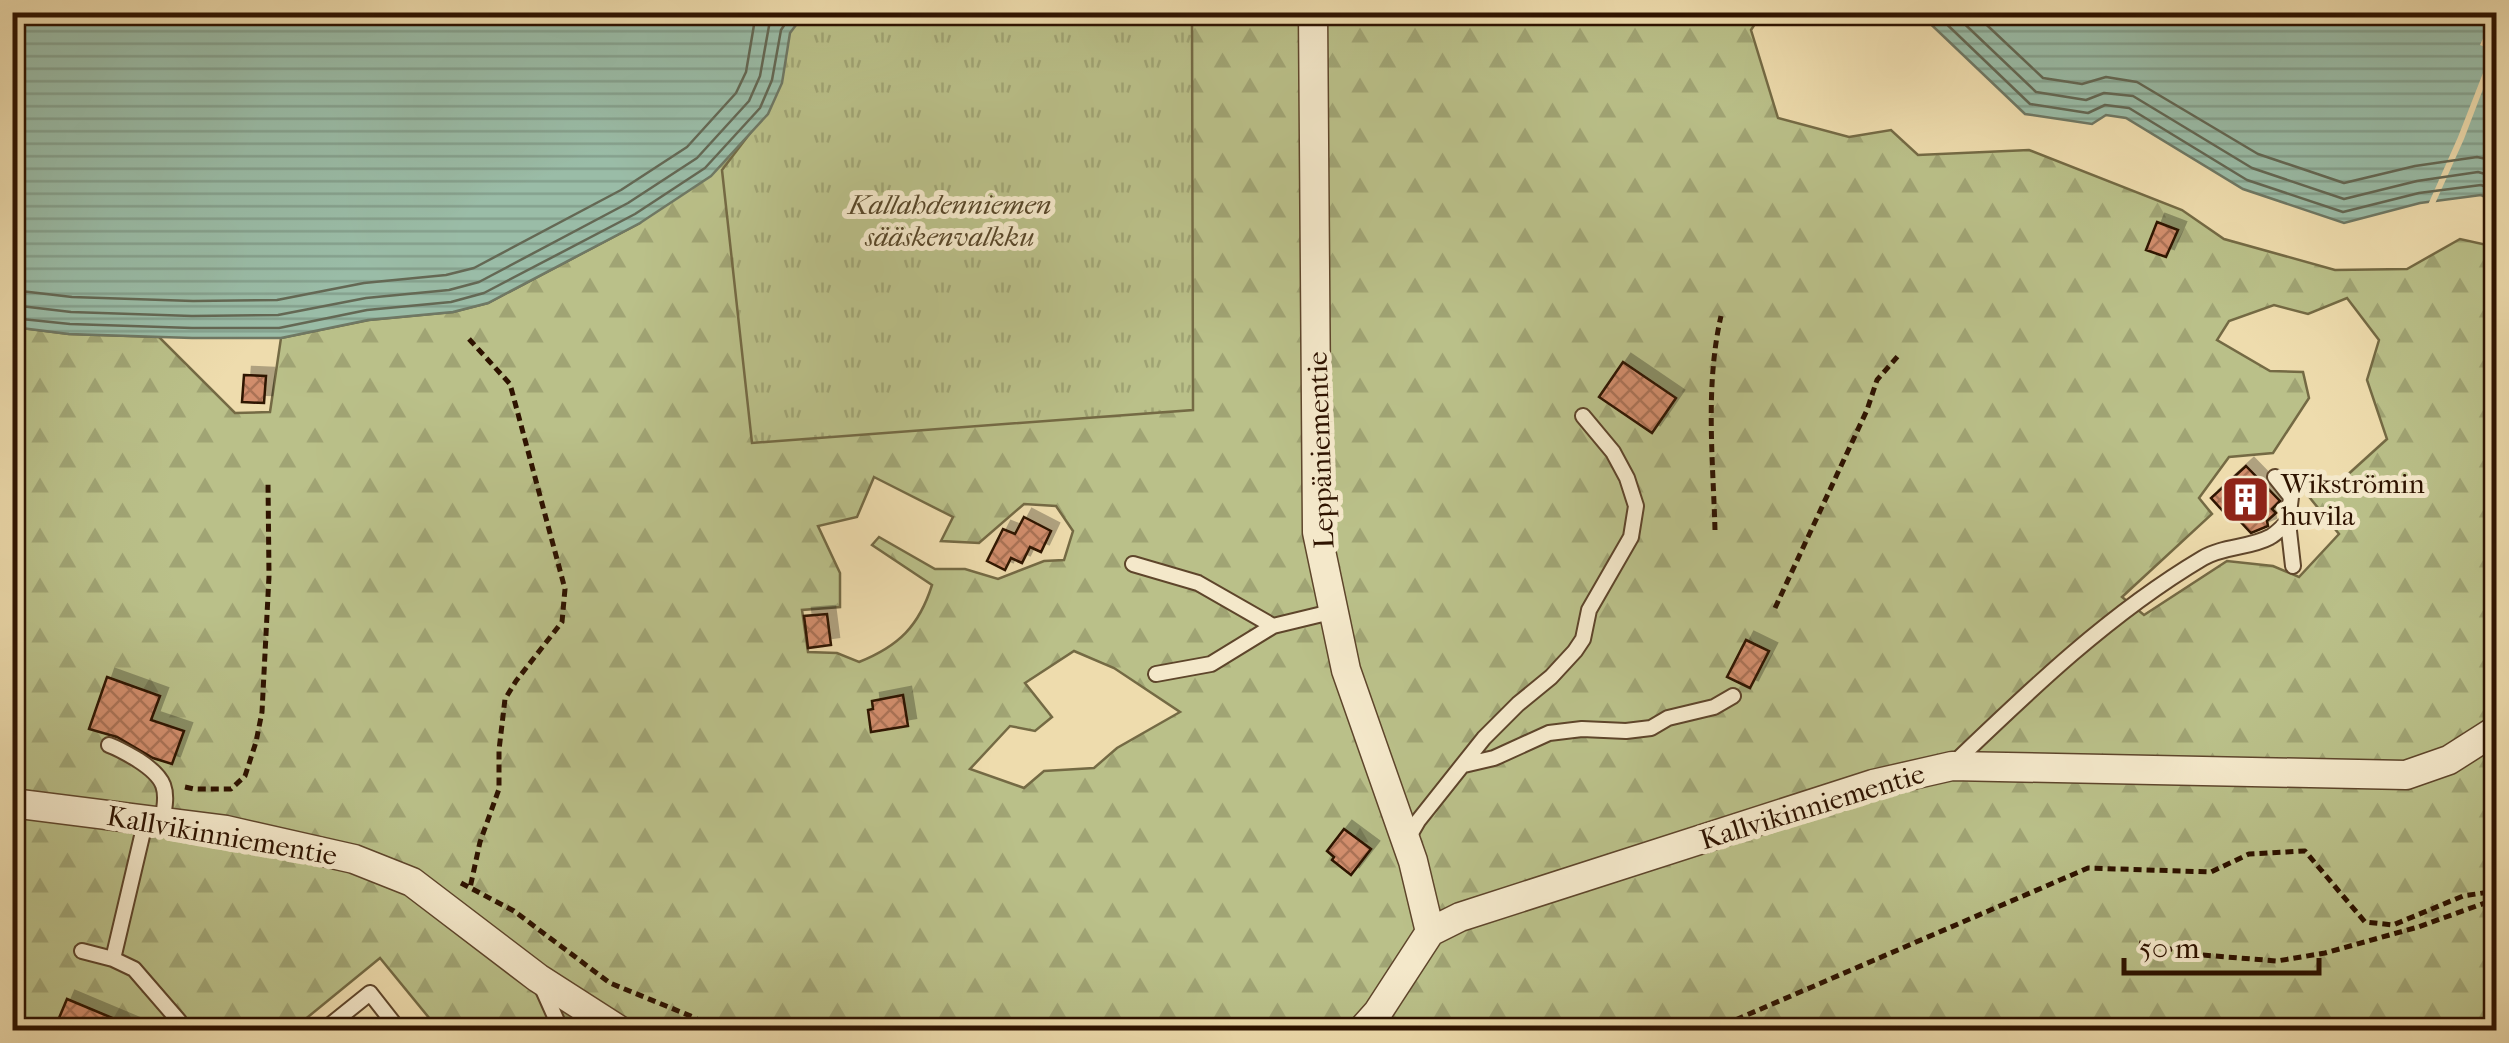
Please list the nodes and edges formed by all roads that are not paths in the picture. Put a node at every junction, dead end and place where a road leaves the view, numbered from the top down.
1 (1313, 12) edge
2 (1583, 416) dead end
3 (2275, 477) dead end
4 (2288, 522) junction
5 (1133, 564) dead end
6 (2293, 566) dead end
7 (1334, 610) junction
8 (1273, 626) junction
9 (1156, 674) dead end
10 (1733, 696) dead end
11 (2496, 730) edge
12 (109, 745) dead end
13 (1463, 765) junction
14 (1952, 766) junction
15 (12, 802) edge
16 (154, 820) junction
17 (1406, 842) junction
18 (1430, 932) junction
19 (82, 951) dead end
20 (112, 959) junction
21 (538, 978) junction
22 (179, 1021) dead end
23 (324, 1030) edge
24 (399, 1030) edge
25 (561, 1030) edge
26 (619, 1030) edge
27 (1362, 1030) edge

1 - 7 street, Leppäniementie
2 - 13 lane
3 - 4 lane
4 - 6 lane
4 - 14 lane
5 - 8 lane
7 - 8 lane
7 - 17 street, Leppäniementie
8 - 9 lane
10 - 13 lane
11 - 14 street, Kallvikinniementie
12 - 16 lane
13 - 17 lane
14 - 18 street, Kallvikinniementie
15 - 16 street, Kallvikinniementie
16 - 20 lane
16 - 21 street, Kallvikinniementie
17 - 18 street, Leppäniementie
18 - 27 street
19 - 20 lane
20 - 22 lane
21 - 25 lane
21 - 26 street, Kallvikinniementie
23 - 24 lane

